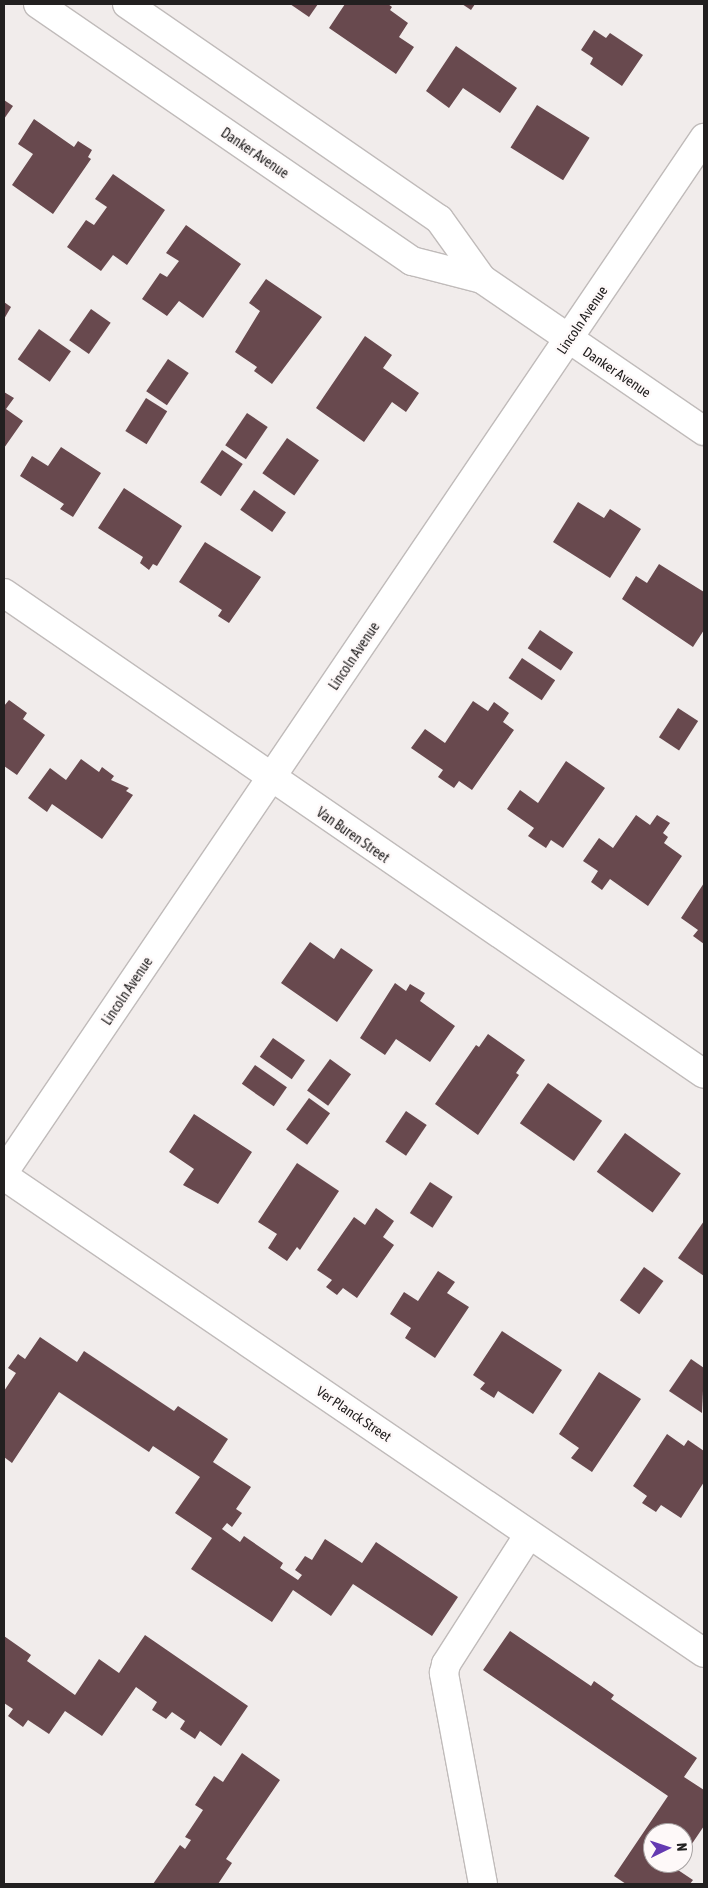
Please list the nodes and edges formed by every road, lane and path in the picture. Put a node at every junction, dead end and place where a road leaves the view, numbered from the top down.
1 (38, 4) edge
2 (127, 4) edge
3 (704, 138) edge
4 (482, 279) junction
5 (569, 339) junction
6 (704, 430) edge
7 (4, 593) edge
8 (273, 776) junction
9 (704, 1074) edge
10 (4, 1172) edge
11 (4, 1176) edge
12 (529, 1534) junction
13 (704, 1653) edge
14 (483, 1884) edge

1 - 4 street, Danker Avenue
2 - 4 street, Danker Avenue
3 - 5 street, Lincoln Avenue
4 - 5 street, Danker Avenue
5 - 6 street, Danker Avenue
5 - 8 street, Lincoln Avenue
7 - 8 street, Van Buren Street
8 - 9 street, Van Buren Street
8 - 10 street, Lincoln Avenue
11 - 12 street, Ver Planck Street
12 - 13 street, Ver Planck Street
12 - 14 street

